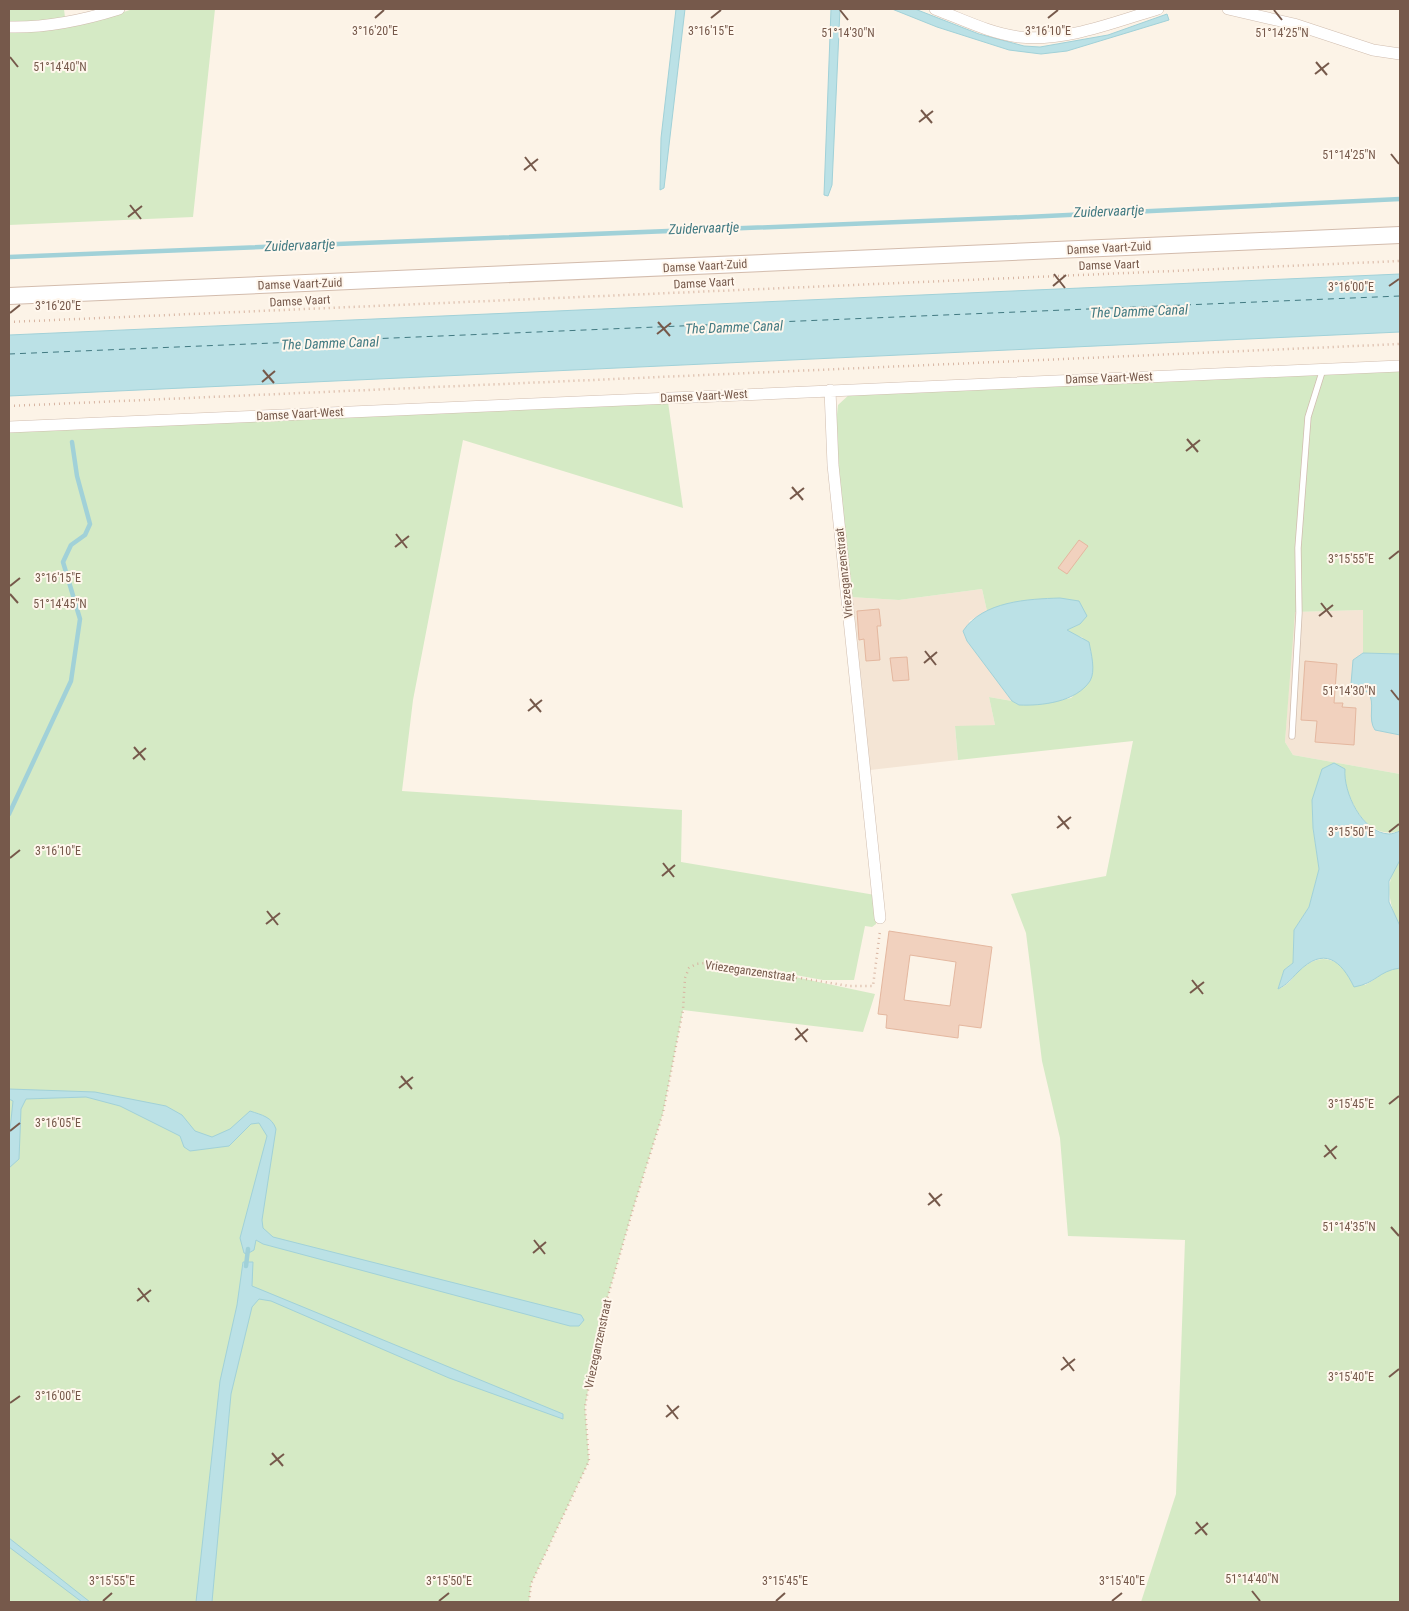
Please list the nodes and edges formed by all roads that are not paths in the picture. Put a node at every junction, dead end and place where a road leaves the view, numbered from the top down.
1 (119, 9) edge
2 (934, 9) edge
3 (1158, 9) edge
4 (1228, 9) edge
5 (9, 27) edge
6 (1400, 54) edge
7 (1400, 235) edge
8 (9, 296) edge
9 (1400, 366) edge
10 (1323, 369) junction
11 (830, 390) junction
12 (9, 427) edge
13 (1292, 736) dead end
14 (880, 918) road end

1 - 5 street
2 - 3 street
4 - 6 street
7 - 8 street, Damse Vaart-Zuid
9 - 10 street, Damse Vaart-West
10 - 11 street, Damse Vaart-West
10 - 13 lane
11 - 12 street, Damse Vaart-West
11 - 14 street, Vriezeganzenstraat

